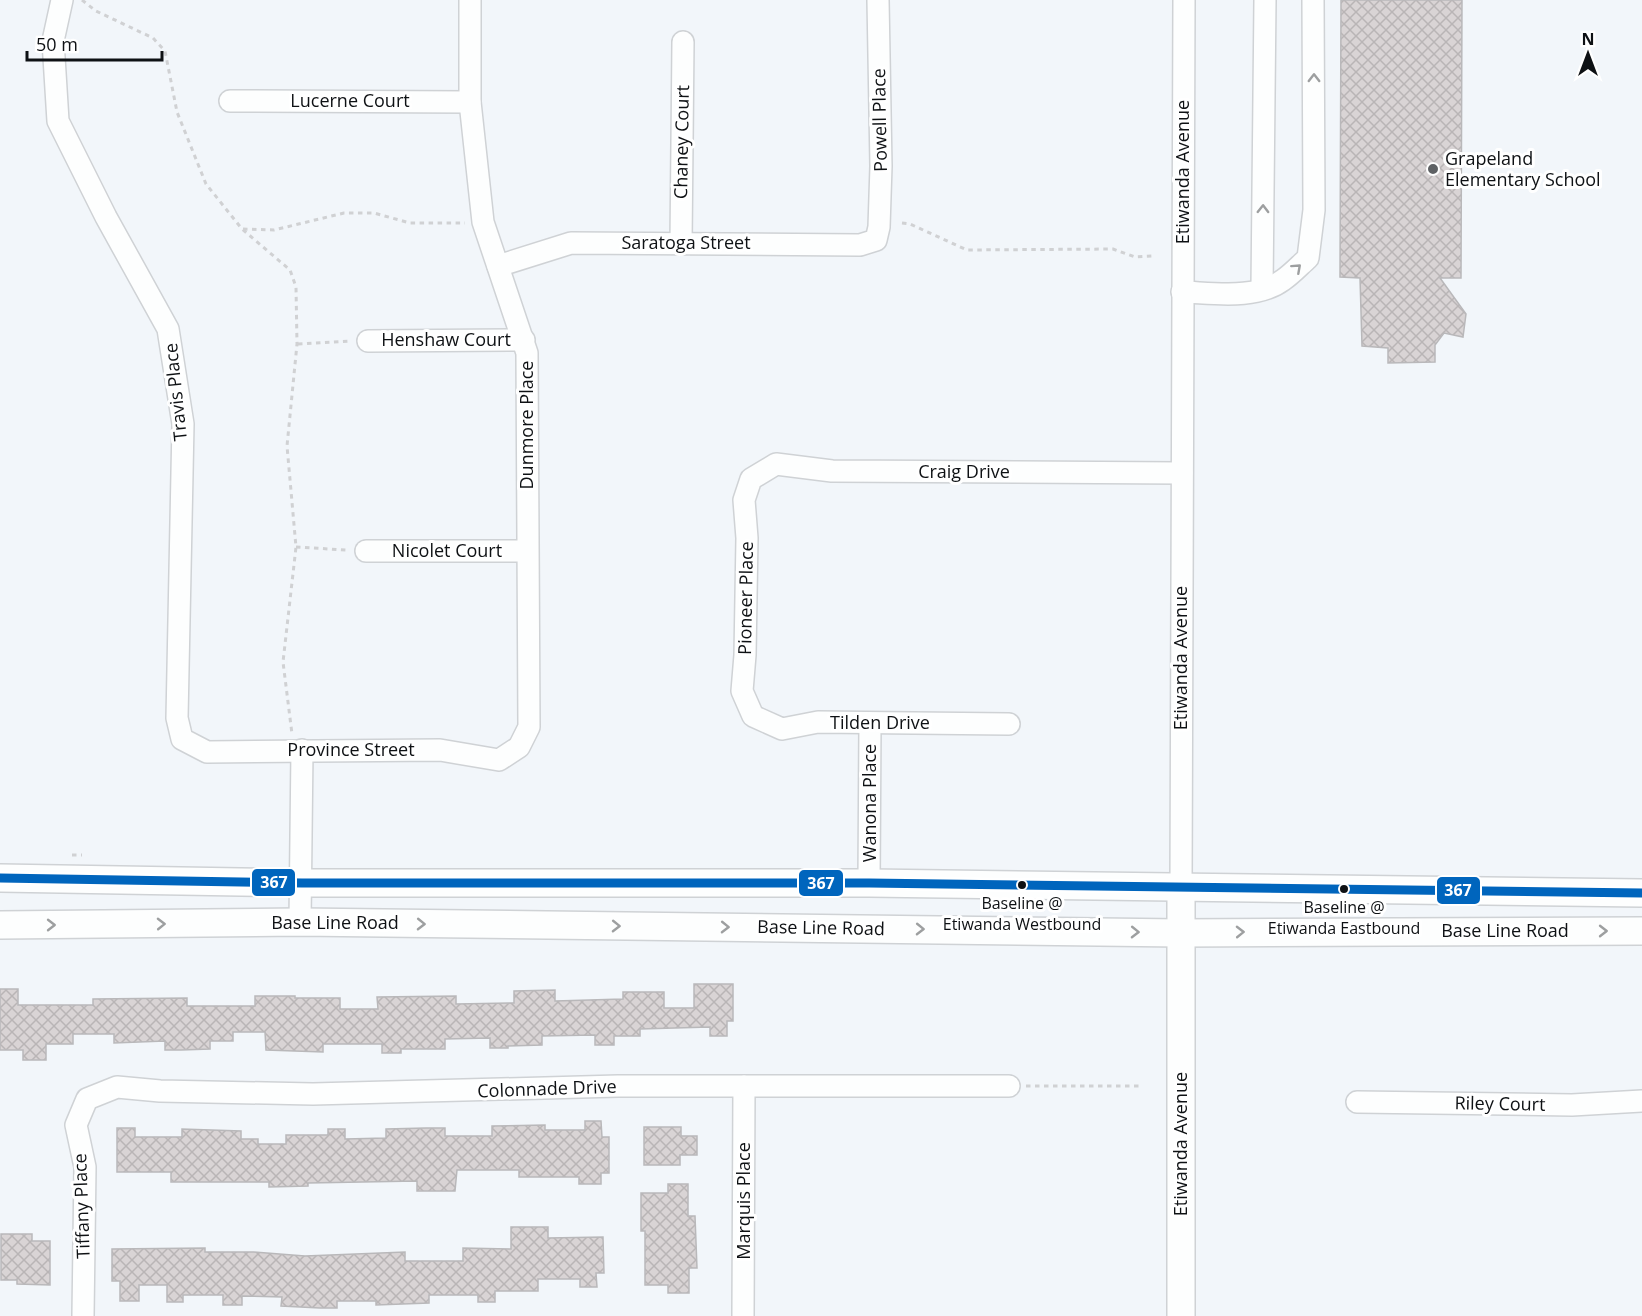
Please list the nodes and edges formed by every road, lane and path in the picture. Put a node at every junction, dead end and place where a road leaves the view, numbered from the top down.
1 (62, 0) edge
2 (82, 0) edge
3 (470, 0) edge
4 (878, 0) edge
5 (1184, 0) edge
6 (1265, 0) edge
7 (1313, 0) edge
8 (683, 42) dead end
9 (230, 100) dead end
10 (470, 102) junction
11 (483, 222) junction
12 (902, 223) dead end
13 (242, 229) junction
14 (876, 240) joint
15 (681, 243) junction
16 (1152, 256) dead end
17 (498, 266) junction
18 (1262, 288) junction
19 (1182, 292) junction
20 (524, 340) junction
21 (368, 341) joint
22 (297, 344) junction
23 (1182, 473) junction
24 (751, 478) joint
25 (296, 547) junction
26 (527, 551) junction
27 (366, 552) joint
28 (753, 717) joint
29 (870, 723) junction
30 (1010, 724) dead end
31 (182, 739) joint
32 (297, 742) junction
33 (519, 747) joint
34 (0, 878) edge
35 (302, 883) junction
36 (869, 883) junction
37 (1181, 888) junction
38 (1642, 893) edge
39 (300, 922) junction
40 (0, 925) edge
41 (1642, 931) edge
42 (1181, 933) junction
43 (744, 1086) junction
44 (1010, 1086) joint
45 (1141, 1086) dead end
46 (87, 1099) joint
47 (1642, 1101) edge
48 (1358, 1102) dead end
49 (83, 1316) edge
50 (743, 1316) edge
51 (1181, 1316) edge

1 - 31 street, Travis Place
2 - 13 path
3 - 10 street, Dunmore Place
4 - 14 street, Powell Place
5 - 19 street, Etiwanda Avenue
18 -> 6 street
18 -> 7 street
8 - 15 street, Chaney Court
9 - 10 street, Lucerne Court
10 - 11 street, Dunmore Place
11 - 13 path
11 - 17 street, Dunmore Place
12 - 16 path
13 - 22 path
14 - 15 street, Saratoga Street
15 - 17 street, Saratoga Street
17 - 20 street, Dunmore Place
18 - 19 street
19 - 23 street, Etiwanda Avenue
20 - 21 street, Henshaw Court
20 - 26 street, Dunmore Place
21 - 22 path
22 - 25 path
23 - 24 street, Craig Drive
23 - 37 street, Etiwanda Avenue
24 - 28 street, Pioneer Place
25 - 27 path
25 - 32 path
26 - 27 street, Nicolet Court
26 - 33 street, Dunmore Place
28 - 29 street, Tilden Drive
29 - 30 street, Tilden Drive
29 - 36 street, Wanona Place
31 - 32 street, Province Street
32 - 33 street, Province Street
32 - 35 street
34 - 35 main road
35 - 36 main road
35 - 39 street
36 - 37 main road
37 - 38 main road
37 - 42 main road, Etiwanda Avenue
40 -> 39 main road, Base Line Road
39 -> 42 main road, Base Line Road
42 -> 41 main road, Base Line Road
42 - 51 main road, Etiwanda Avenue
43 - 44 street, Colonnade Drive
43 - 46 street, Colonnade Drive
43 - 50 street, Marquis Place
44 - 45 path
46 - 49 street, Tiffany Place
47 - 48 street, Riley Court

